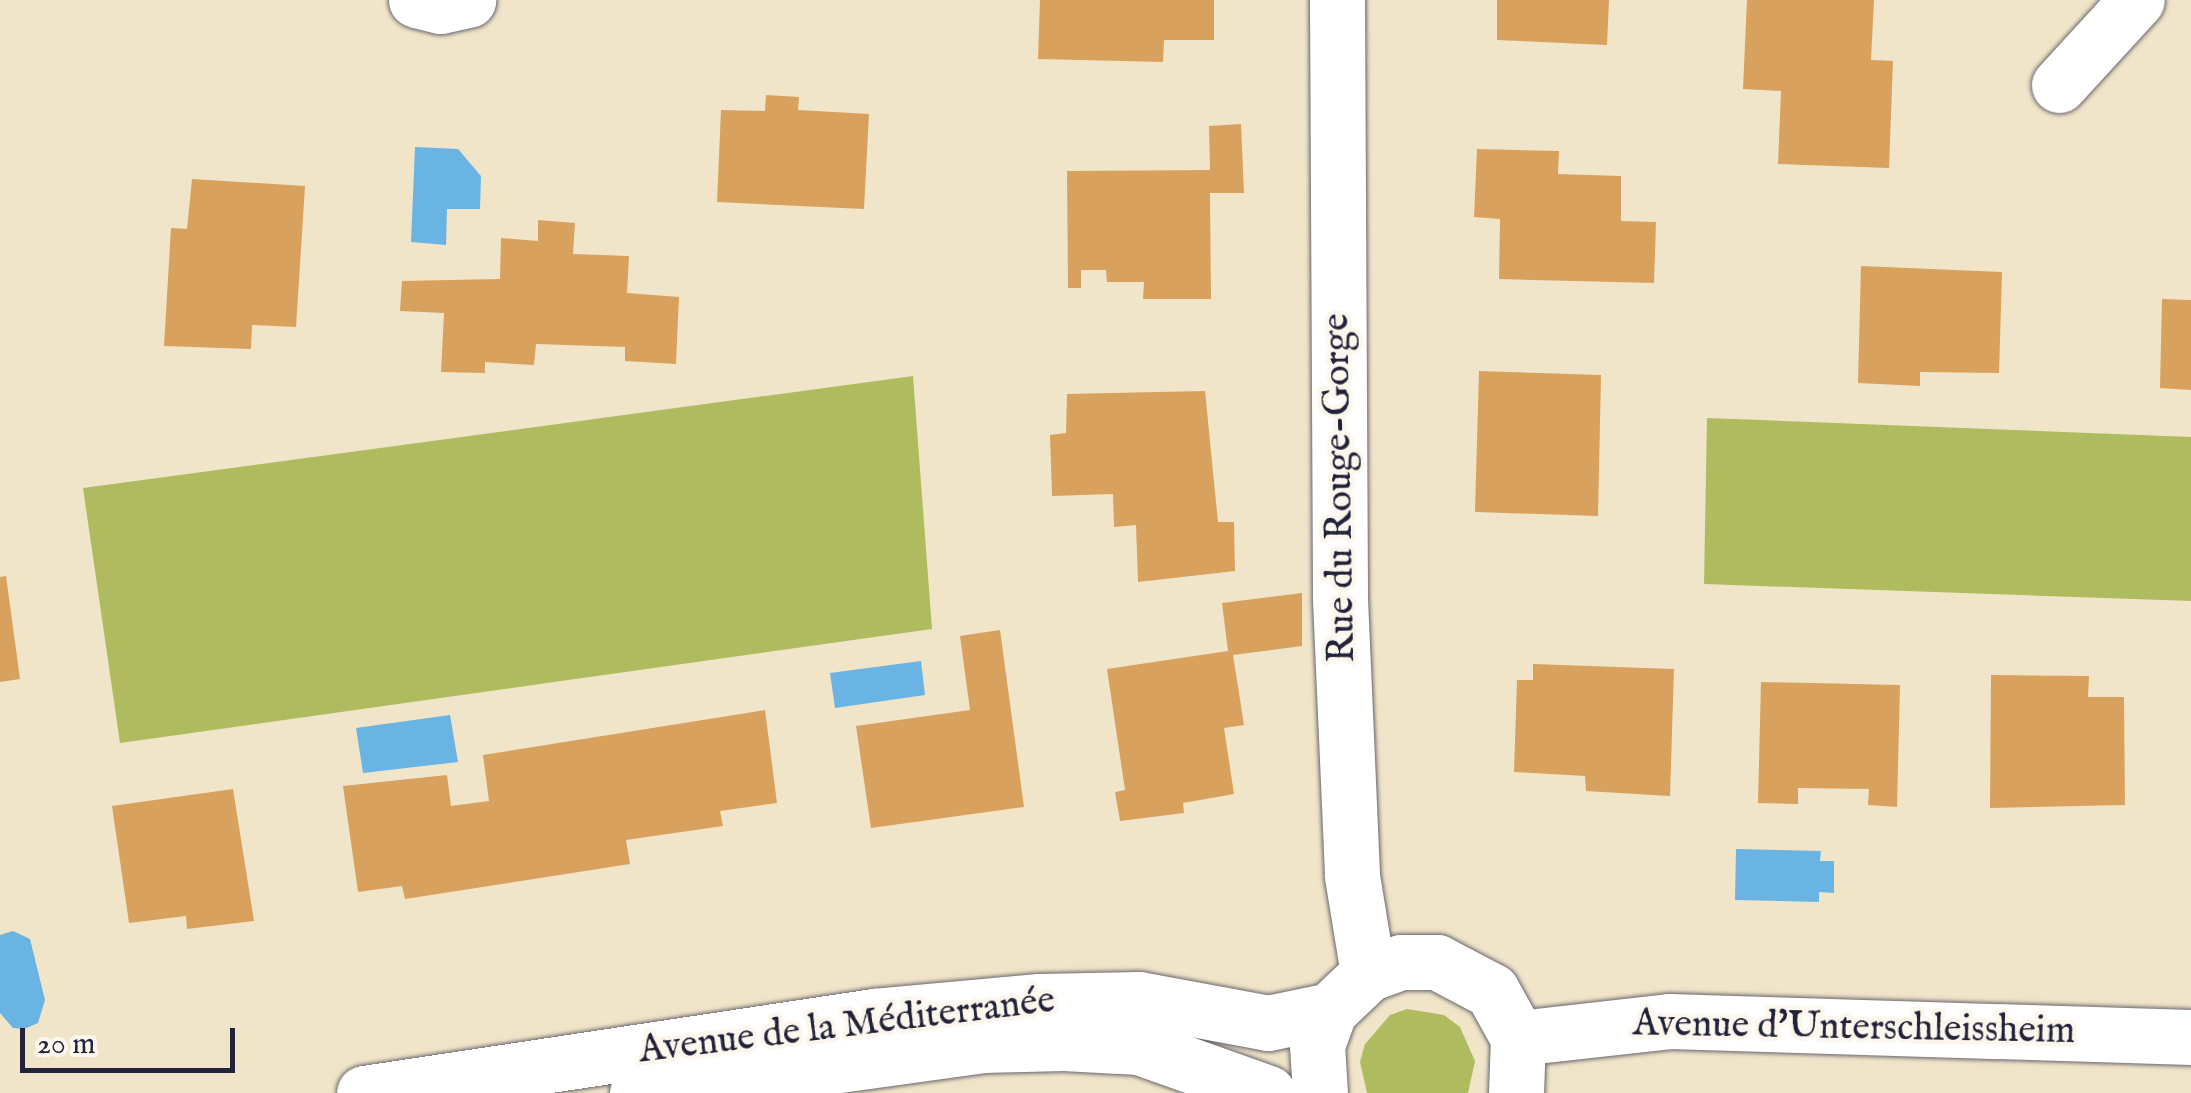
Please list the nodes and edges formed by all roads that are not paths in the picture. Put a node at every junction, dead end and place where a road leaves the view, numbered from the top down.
1 (416, 0) edge
2 (468, 0) edge
3 (1337, 0) edge
4 (2137, 0) edge
5 (2059, 84) dead end
6 (1349, 992) junction
7 (2191, 1037) edge
8 (1518, 1038) junction
9 (364, 1093) edge
10 (637, 1093) edge
11 (1268, 1093) edge
12 (1320, 1093) edge
13 (1516, 1093) edge

1 - 2 street
3 - 6 street, Rue du Rouge-Gorge
4 - 5 street
6 - 8 street, Avenue de la Méditerranée
6 - 9 street, Avenue de la Méditerranée
6 - 12 street
7 - 8 street, Avenue d'Unterschleissheim
8 - 13 street
10 - 11 street, Avenue de la Méditerranée

